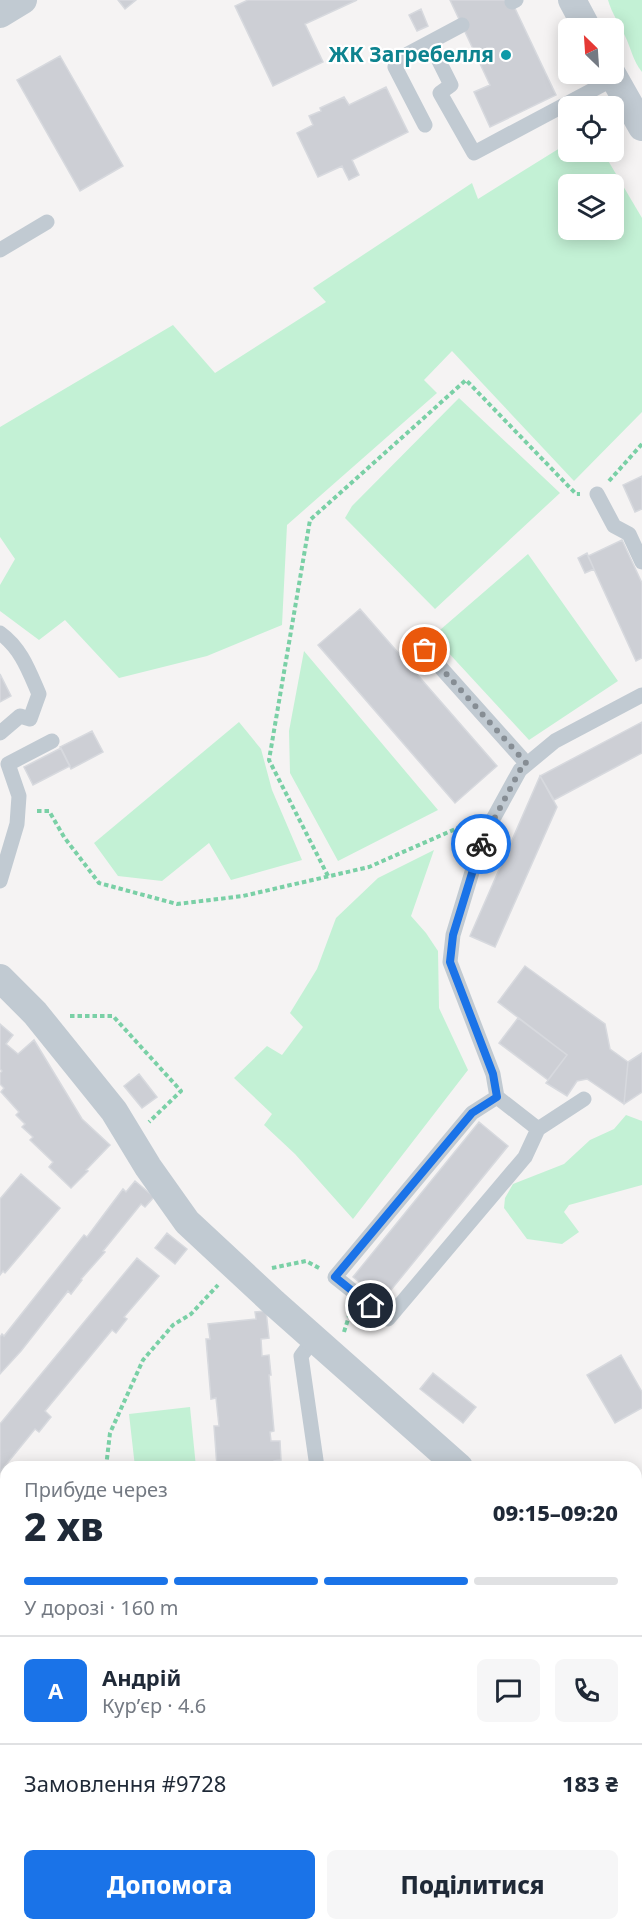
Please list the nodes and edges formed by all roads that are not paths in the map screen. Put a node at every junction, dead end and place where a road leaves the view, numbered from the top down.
1 (23, 0) edge
2 (572, 0) edge
3 (0, 14) edge
4 (582, 18) edge
5 (462, 26) dead end
6 (439, 61) dead end
7 (599, 84) edge
8 (618, 84) edge
9 (424, 125) dead end
10 (642, 127) edge
11 (47, 222) dead end
12 (0, 250) edge
13 (597, 494) road end
14 (642, 562) edge
15 (0, 633) edge
16 (425, 650) dead end
17 (642, 695) edge
18 (0, 733) edge
19 (52, 741) dead end
20 (527, 764) junction
21 (0, 881) edge
22 (0, 978) edge
23 (497, 1097) junction
24 (584, 1099) dead end
25 (538, 1129) junction
26 (314, 1339) junction
27 (316, 1461) edge
28 (452, 1461) edge

1 - 3 street
2 - 4 street
5 - 9 lane
6 - 7 lane
8 - 10 street
11 - 12 lane
13 - 14 lane
15 - 18 lane
16 - 20 lane
17 - 20 lane
19 - 21 lane
20 - 23 lane
22 - 26 street
23 - 25 lane
23 - 25 lane
24 - 25 lane
26 - 27 lane
26 - 28 street

